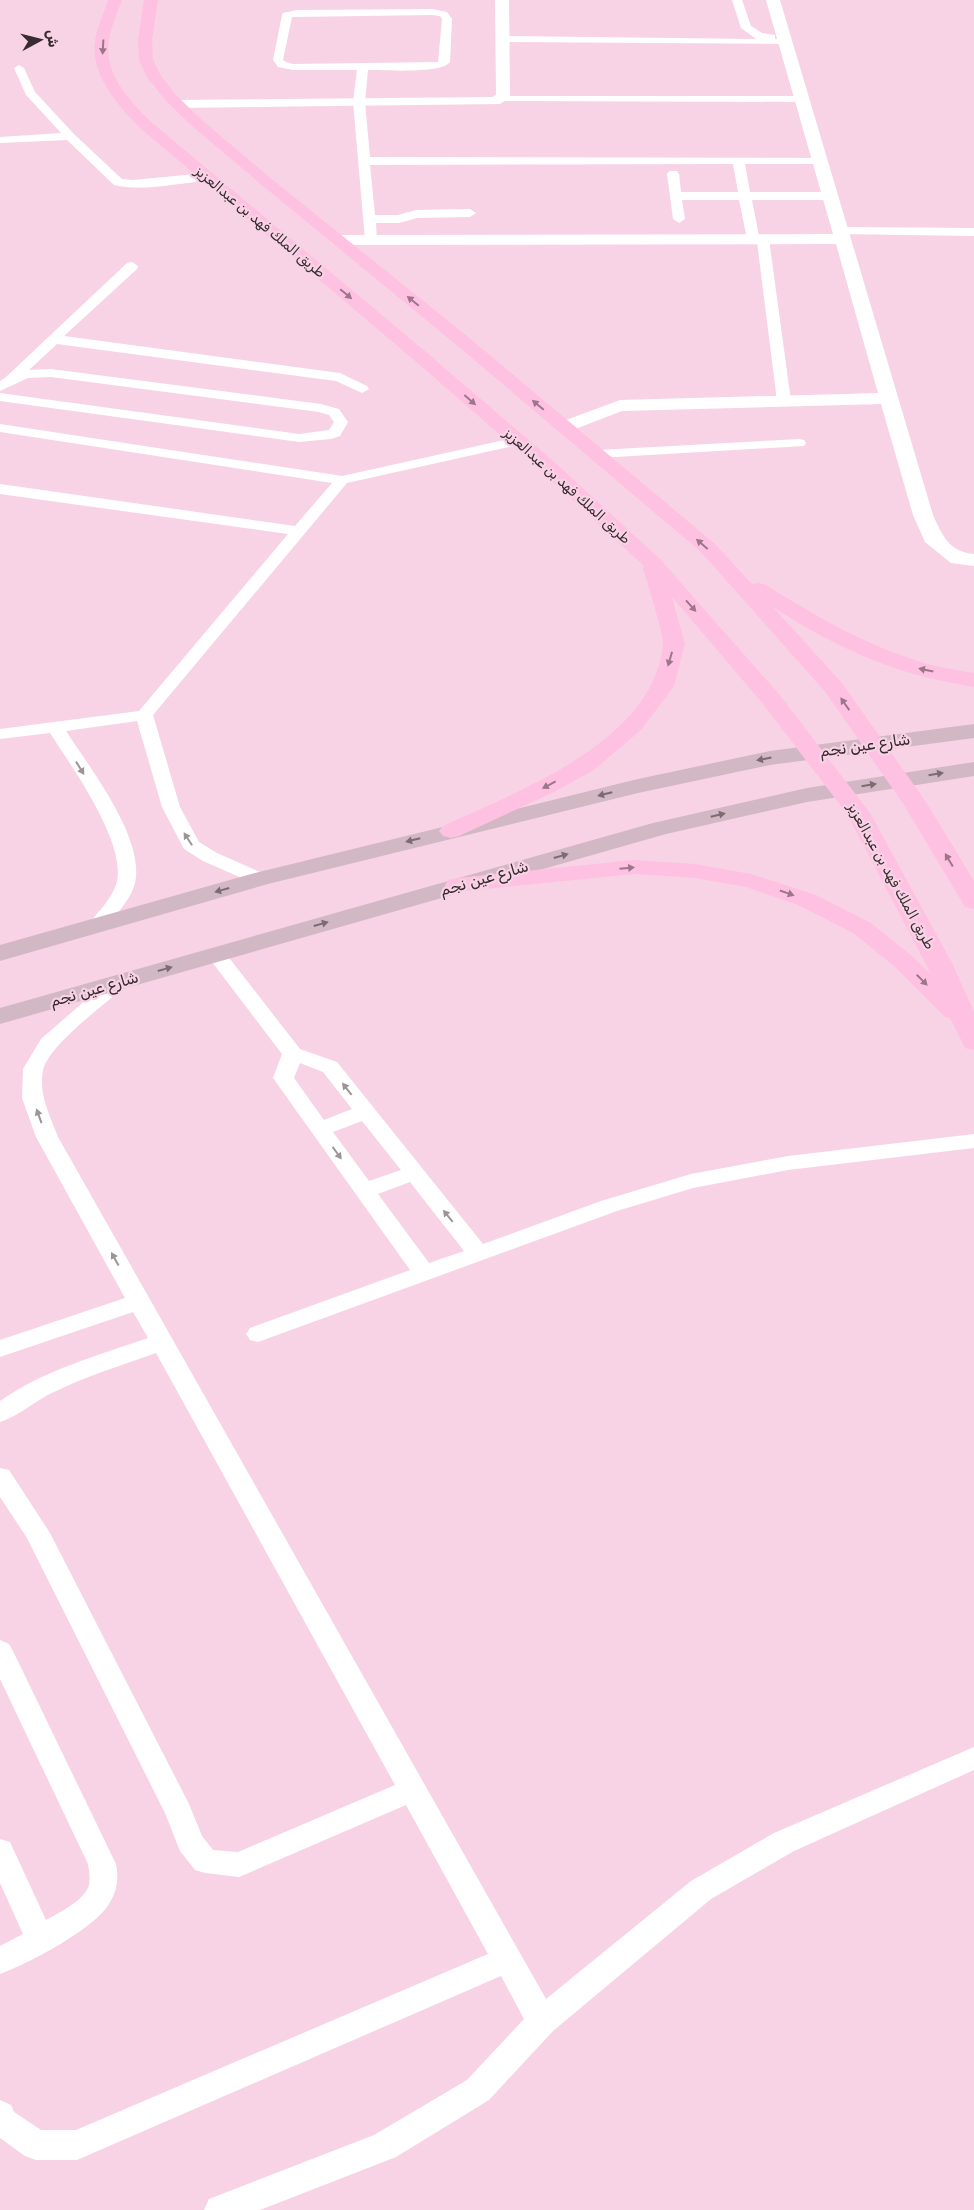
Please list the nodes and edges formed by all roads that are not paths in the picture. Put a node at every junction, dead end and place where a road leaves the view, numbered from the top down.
1 (114, 0) edge
2 (151, 0) edge
3 (368, 0) edge
4 (502, 0) edge
5 (737, 0) edge
6 (773, 0) edge
7 (367, 12) junction
8 (504, 39) junction
9 (785, 40) junction
10 (363, 66) junction
11 (18, 68) dead end
12 (498, 100) junction
13 (802, 100) junction
14 (359, 102) junction
15 (177, 104) junction
16 (70, 136) junction
17 (0, 140) edge
18 (738, 160) junction
19 (820, 160) junction
20 (364, 161) junction
21 (673, 174) dead end
22 (206, 177) junction
23 (678, 196) junction
24 (830, 196) junction
25 (744, 197) junction
26 (470, 213) dead end
27 (370, 219) junction
28 (679, 219) dead end
29 (974, 232) edge
30 (842, 235) junction
31 (758, 239) junction
32 (338, 240) junction
33 (371, 240) junction
34 (132, 266) dead end
35 (53, 339) junction
36 (5, 383) edge
37 (362, 389) dead end
38 (0, 397) edge
39 (889, 398) junction
40 (784, 401) junction
41 (565, 427) junction
42 (0, 428) edge
43 (518, 441) junction
44 (799, 443) dead end
45 (598, 454) junction
46 (342, 480) junction
47 (0, 489) edge
48 (299, 531) junction
49 (974, 560) edge
50 (652, 562) junction
51 (727, 568) junction
52 (974, 680) edge
53 (144, 715) junction
54 (54, 726) junction
55 (974, 731) edge
56 (0, 734) edge
57 (873, 744) junction
58 (812, 752) junction
59 (974, 769) edge
60 (898, 780) junction
61 (840, 789) junction
62 (451, 831) junction
63 (260, 879) junction
64 (457, 886) junction
65 (974, 902) edge
66 (96, 926) junction
67 (0, 953) edge
68 (216, 954) junction
69 (117, 983) junction
70 (0, 1016) edge
71 (969, 1032) edge
72 (293, 1054) junction
73 (366, 1112) junction
74 (319, 1129) junction
75 (974, 1141) edge
76 (415, 1173) junction
77 (364, 1191) junction
78 (479, 1254) junction
79 (424, 1273) junction
80 (139, 1302) junction
81 (258, 1334) dead end
82 (162, 1342) junction
83 (0, 1349) edge
84 (0, 1414) edge
85 (0, 1477) edge
86 (0, 1651) edge
87 (974, 1758) edge
88 (413, 1790) junction
89 (0, 1851) edge
90 (40, 1939) junction
91 (508, 1959) junction
92 (0, 1961) edge
93 (542, 2021) junction
94 (0, 2115) edge
95 (220, 2210) edge

1 -> 22 main road, طريق الملك فهد بن عبدالعزيز
2 - 15 main road
3 - 7 lane
4 - 8 street
5 - 9 lane
6 - 9 street
7 - 10 lane
7 - 10 lane
8 - 9 lane
8 - 12 street
9 - 13 street
10 - 14 lane
11 - 16 lane
12 - 13 lane
12 - 14 street
13 - 19 street
14 - 15 street
14 - 20 lane
15 - 32 main road
16 - 17 lane
16 - 22 lane
18 - 19 lane
18 - 20 lane
18 - 25 lane
19 - 24 street
20 - 27 lane
21 - 23 lane
22 -> 43 main road, طريق الملك فهد بن عبدالعزيز
23 - 25 lane
23 - 28 lane
24 - 25 lane
24 - 30 street
25 - 31 lane
26 - 27 lane
27 - 33 lane
29 - 30 lane
30 - 31 street
30 - 39 street
31 - 33 street
31 - 40 lane
32 - 33 street
41 -> 32 main road
34 - 35 lane
35 - 36 lane
35 - 37 lane
36 - 38 lane
39 - 40 street
39 - 49 street
40 - 41 street
41 - 45 main road
42 - 46 lane
43 - 46 lane
43 - 50 main road, طريق الملك فهد بن عبدالعزيز
44 - 45 lane
51 -> 45 main road
46 - 48 lane
47 - 48 lane
48 - 53 lane
50 -> 58 main road, طريق الملك فهد بن عبدالعزيز
50 -> 62 main road
52 -> 51 main road
57 -> 51 main road
53 - 54 lane
63 -> 53 lane
54 - 56 lane
54 -> 66 lane
55 - 57 main road, شارع عين نجم
57 - 58 main road, شارع عين نجم
57 - 60 main road
58 - 61 main road, طريق الملك فهد بن عبدالعزيز
58 -> 62 main road, شارع عين نجم
60 -> 59 main road, شارع عين نجم
61 -> 60 main road, شارع عين نجم
65 -> 60 main road
64 -> 61 main road, شارع عين نجم
61 - 71 main road, طريق الملك فهد بن عبدالعزيز
62 -> 63 main road, شارع عين نجم
63 -> 66 main road, شارع عين نجم
68 -> 64 main road, شارع عين نجم
64 -> 71 main road
66 - 67 main road, شارع عين نجم
69 -> 68 main road, شارع عين نجم
68 - 72 lane
69 - 70 main road, شارع عين نجم
80 -> 69 lane
73 -> 72 lane
72 - 74 lane
73 - 74 lane
73 - 76 lane
74 -> 77 lane
75 - 78 lane
76 - 77 lane
78 -> 76 lane
77 - 79 lane
78 - 79 lane
79 - 81 lane
80 - 82 lane
80 - 83 lane
82 - 84 lane
82 - 88 lane
85 - 88 lane
86 - 90 lane
87 - 93 lane
88 - 91 lane
89 - 90 lane
90 - 92 lane
91 - 93 lane
91 - 94 lane
93 - 95 lane

